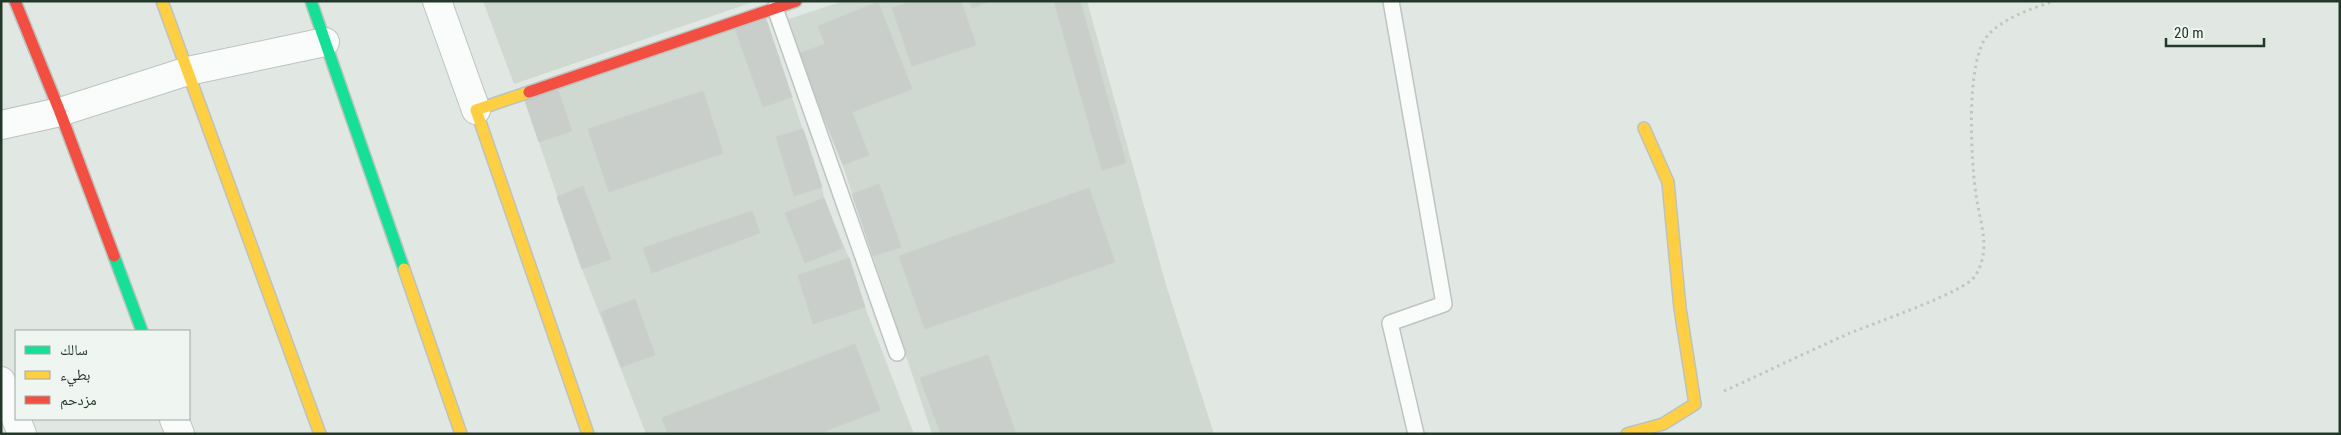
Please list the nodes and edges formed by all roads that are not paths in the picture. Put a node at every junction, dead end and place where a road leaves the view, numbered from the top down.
1 (15, 1) edge
2 (162, 1) edge
3 (311, 1) edge
4 (436, 1) edge
5 (796, 1) edge
6 (1391, 1) edge
7 (775, 8) junction
8 (325, 42) junction
9 (188, 71) junction
10 (476, 110) junction
11 (60, 112) junction
12 (1, 125) edge
13 (1644, 128) dead end
14 (142, 330) edge
15 (897, 353) dead end
16 (1, 382) edge
17 (15, 417) edge
18 (16, 420) edge
19 (174, 420) edge
20 (22, 434) edge
21 (180, 434) edge
22 (320, 434) edge
23 (461, 434) edge
24 (588, 434) edge
25 (1416, 434) edge
26 (1627, 434) edge

1 - 11 street
2 - 9 street
3 - 8 street
4 - 10 street
5 - 7 street
6 - 25 lane
7 - 10 street
7 - 15 lane
8 - 9 street
8 - 23 street
9 - 11 street
9 - 22 street
10 - 24 street
11 - 12 street
11 - 14 street
13 - 26 street
16 - 17 street
18 - 20 street
19 - 21 street

